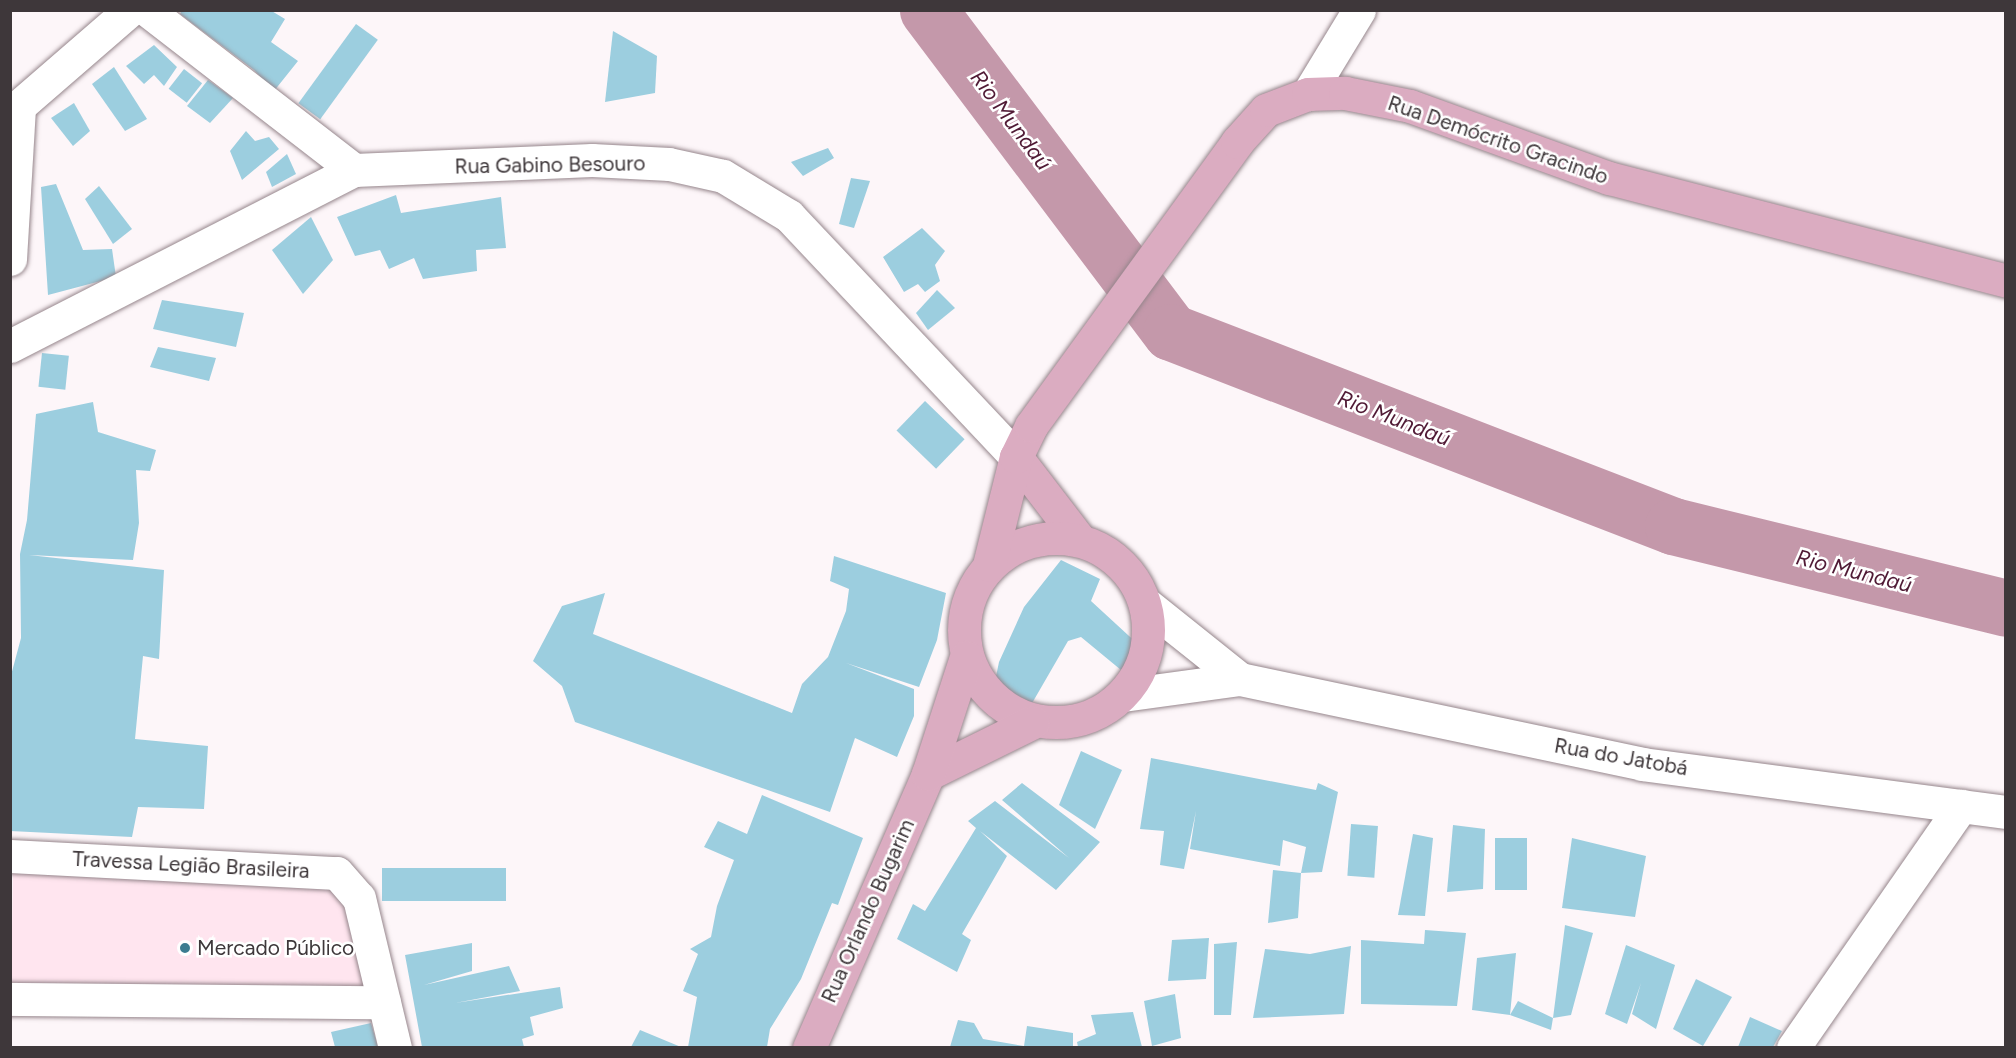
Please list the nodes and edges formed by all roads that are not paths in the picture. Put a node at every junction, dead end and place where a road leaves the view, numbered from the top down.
1 (130, 10) edge
2 (147, 10) edge
3 (1359, 10) edge
4 (1308, 94) junction
5 (15, 106) edge
6 (354, 170) junction
7 (10, 259) edge
8 (2006, 281) edge
9 (10, 346) edge
10 (1016, 457) junction
11 (1079, 539) junction
12 (989, 565) junction
13 (1146, 604) junction
14 (966, 657) junction
15 (1240, 679) junction
16 (1123, 695) junction
17 (1034, 722) junction
18 (928, 774) junction
19 (1960, 806) junction
20 (2006, 812) edge
21 (10, 856) edge
22 (10, 999) edge
23 (384, 1002) junction
24 (395, 1047) edge
25 (809, 1047) edge
26 (1793, 1047) edge

1 - 5 street
2 - 6 street
3 - 4 street
4 - 8 main road, Rua Demócrito Gracindo
4 - 10 main road, Rua Demócrito Gracindo
5 - 7 street
6 - 9 street, Rua Gabino Besouro
6 - 10 street, Rua Gabino Besouro
10 - 11 main road
10 - 12 main road, Rua Demócrito Gracindo
11 - 12 main road
11 - 13 main road
12 - 14 main road
13 - 15 street, Rua do Jatobá
13 - 16 main road
14 - 17 main road
14 - 18 main road, Rua Orlando Bugarim
15 - 16 street, Rua do Jatobá
15 - 19 street, Rua do Jatobá
16 - 17 main road
17 - 18 main road
18 - 25 main road, Rua Orlando Bugarim
19 - 20 street, Rua do Jatobá
19 - 26 street
21 - 23 street, Travessa Legião Brasileira
22 - 23 street
23 - 24 street

